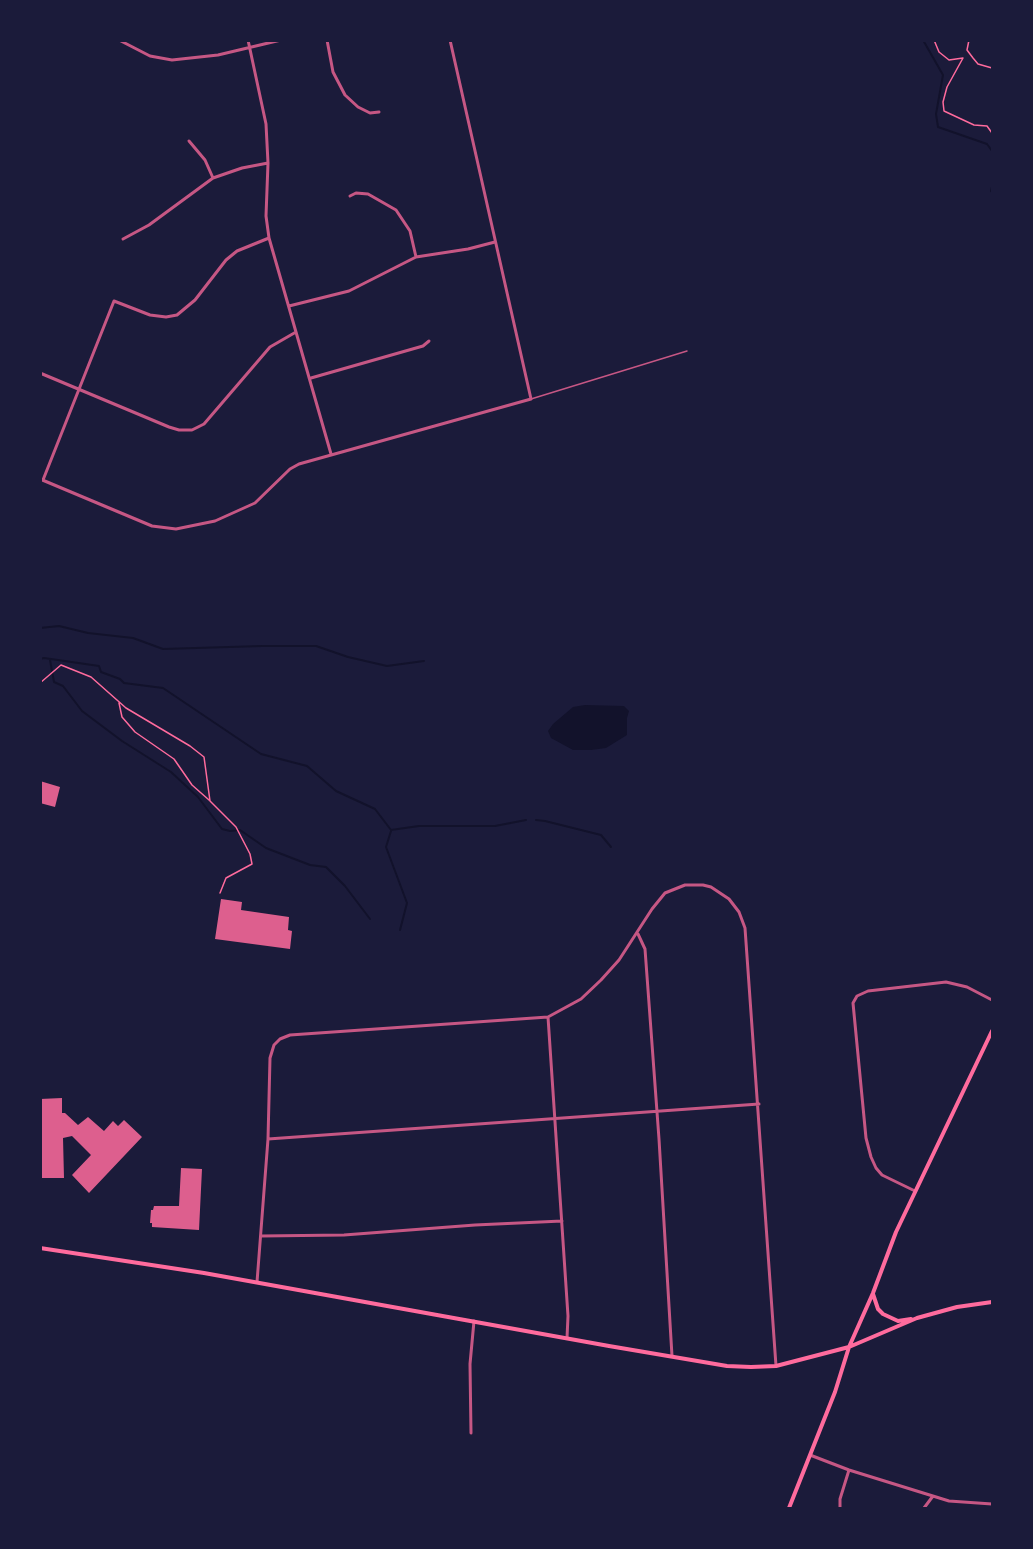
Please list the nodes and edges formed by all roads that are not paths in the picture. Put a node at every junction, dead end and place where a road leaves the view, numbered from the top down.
1 (119, 40) edge
2 (248, 40) edge
3 (281, 40) edge
4 (327, 40) edge
5 (450, 40) edge
6 (249, 47) junction
7 (379, 112) dead end
8 (189, 141) dead end
9 (268, 163) junction
10 (213, 178) junction
11 (350, 196) dead end
12 (269, 237) junction
13 (123, 239) dead end
14 (495, 242) junction
15 (416, 257) junction
16 (289, 306) junction
17 (296, 332) junction
18 (429, 341) dead end
19 (687, 351) dead end
20 (40, 373) edge
21 (310, 378) junction
22 (80, 389) junction
23 (531, 399) junction
24 (330, 454) junction
25 (42, 479) edge
26 (638, 934) junction
27 (993, 1000) edge
28 (548, 1017) junction
29 (993, 1032) edge
30 (759, 1104) junction
31 (657, 1112) junction
32 (555, 1118) junction
33 (268, 1139) junction
34 (915, 1191) junction
35 (562, 1221) junction
36 (261, 1236) junction
37 (40, 1248) edge
38 (257, 1282) junction
39 (873, 1293) junction
40 (993, 1302) edge
41 (917, 1318) junction
42 (474, 1321) junction
43 (567, 1338) junction
44 (849, 1347) junction
45 (672, 1356) junction
46 (776, 1366) junction
47 (471, 1433) dead end
48 (810, 1455) junction
49 (849, 1470) junction
50 (933, 1496) junction
51 (993, 1504) edge
52 (789, 1509) edge
53 (840, 1509) edge
54 (924, 1509) edge

1 - 6 street
2 - 6 street
3 - 6 street
4 - 7 street
5 - 14 street
6 - 9 street
8 - 10 street
9 - 10 street
9 - 12 street
10 - 13 street
11 - 15 street
12 - 16 street
12 - 22 street
14 - 15 street
14 - 23 street
15 - 16 street
16 - 17 street
17 - 21 street
17 - 22 street
18 - 21 street
19 - 23 lane
20 - 22 street
21 - 24 street
22 - 25 street
23 - 24 street
24 - 25 street
26 - 28 street
26 - 30 street
26 - 31 street
27 - 34 street
28 - 32 street
28 - 33 street
29 - 34 main road
30 - 31 street
30 - 46 street
31 - 32 street
31 - 45 street
32 - 33 street
32 - 35 street
33 - 36 street
34 - 39 main road
35 - 36 street
35 - 43 street
36 - 38 street
37 - 38 main road
38 - 42 main road
39 - 41 main road
39 - 44 main road
40 - 41 main road
41 - 44 main road
42 - 43 main road
42 - 47 street
43 - 45 main road
44 - 46 main road
44 - 48 main road
45 - 46 main road
48 - 49 street
48 - 52 main road
49 - 50 street
49 - 53 street
50 - 51 street
50 - 54 street

